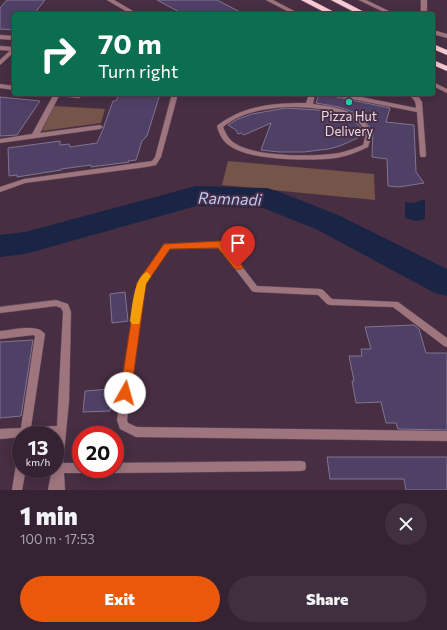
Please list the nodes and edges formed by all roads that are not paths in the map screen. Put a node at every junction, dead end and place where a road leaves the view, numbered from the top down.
1 (110, 0) edge
2 (269, 0) edge
3 (305, 0) edge
4 (335, 0) edge
5 (362, 0) edge
6 (424, 0) edge
7 (131, 12) edge
8 (293, 12) edge
9 (330, 12) edge
10 (360, 12) edge
11 (388, 12) edge
12 (424, 12) edge
13 (435, 33) edge
14 (447, 36) edge
15 (0, 37) edge
16 (12, 38) edge
17 (435, 47) edge
18 (0, 48) edge
19 (12, 49) edge
20 (12, 51) edge
21 (447, 53) edge
22 (0, 63) edge
23 (435, 63) edge
24 (447, 69) edge
25 (435, 85) edge
26 (0, 86) edge
27 (12, 88) edge
28 (447, 91) edge
29 (56, 96) edge
30 (174, 96) edge
31 (311, 96) edge
32 (347, 96) edge
33 (414, 96) edge
34 (309, 105) junction
35 (420, 111) junction
36 (100, 127) dead end
37 (35, 136) junction
38 (0, 140) edge
39 (423, 155) dead end
40 (0, 190) edge
41 (0, 310) edge
42 (0, 335) edge
43 (447, 343) edge
44 (27, 426) edge
45 (62, 426) edge
46 (0, 434) edge
47 (12, 434) edge
48 (447, 436) edge
49 (302, 466) dead end
50 (124, 468) edge
51 (19, 478) edge
52 (56, 478) edge
53 (59, 478) edge
54 (17, 490) edge
55 (53, 490) edge
56 (60, 490) edge

1 - 7 street
2 - 8 street
3 - 9 highway
4 - 10 highway
5 - 11 street
6 - 12 street
13 - 14 street
15 - 16 street
17 - 21 highway
18 - 19 street
20 - 22 street
23 - 24 highway
25 - 28 street
26 - 27 street
29 - 37 street
30 - 40 street
31 - 34 street
32 - 35 street
33 - 35 street
34 - 34 street
35 - 39 street
36 - 37 street
37 - 38 street
41 - 45 street
42 - 44 street
43 - 48 street
46 - 47 street
49 - 50 street
51 - 54 street
52 - 55 street
53 - 56 street

